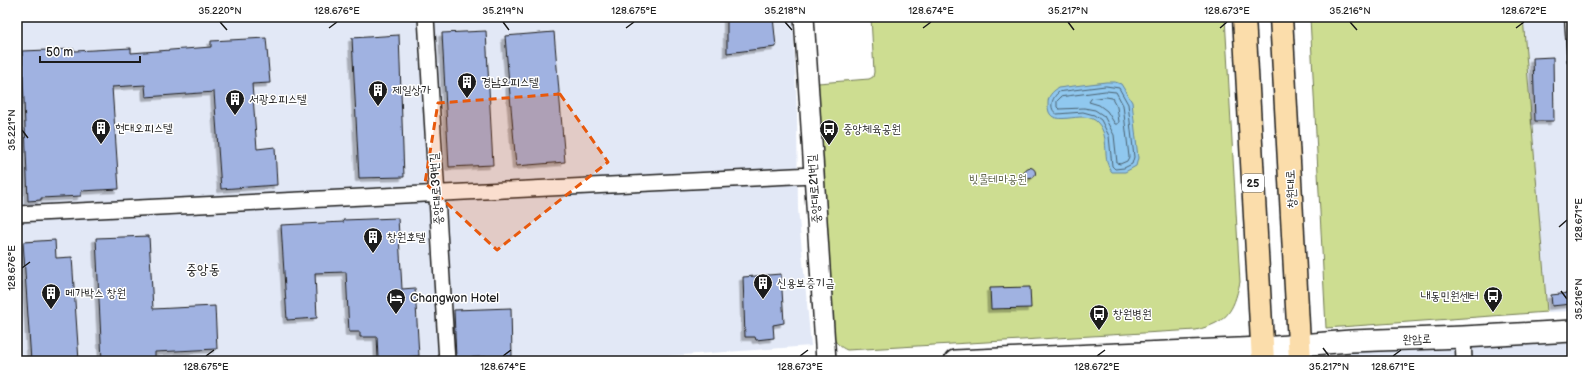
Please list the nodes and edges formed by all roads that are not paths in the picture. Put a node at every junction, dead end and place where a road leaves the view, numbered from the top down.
1 (426, 17) edge
2 (804, 17) edge
3 (1244, 17) edge
4 (1281, 17) edge
5 (1569, 17) edge
6 (1572, 61) edge
7 (813, 175) junction
8 (436, 193) junction
9 (17, 214) edge
10 (1572, 331) edge
11 (1463, 337) junction
12 (1300, 353) edge
13 (1263, 354) edge
14 (447, 361) edge
15 (826, 361) edge
16 (955, 361) edge
17 (1464, 361) edge

1 - 8 street, 중앙대로39번길
2 - 7 street, 중앙대로21번길
3 - 13 main road, 25
4 - 12 main road, 창원대로
5 - 6 lane
7 - 8 street
7 - 15 street, 중앙대로21번길
8 - 9 street
8 - 14 street, 중앙대로39번길
10 - 11 main road, 완암로
11 - 12 main road, 완암로
11 - 17 street
12 - 13 main road, 완암로
13 - 16 main road, 완암로

